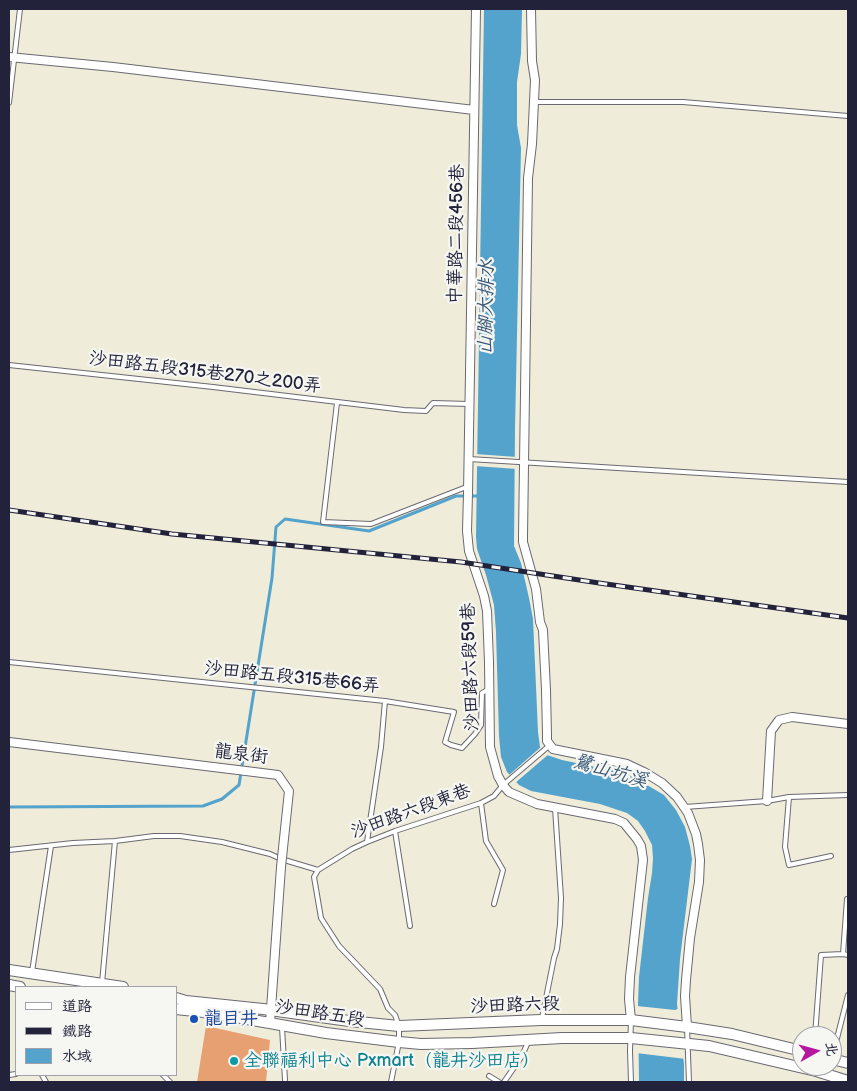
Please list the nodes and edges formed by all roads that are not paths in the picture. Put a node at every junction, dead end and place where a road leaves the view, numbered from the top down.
1 (20, 9) edge
2 (476, 9) edge
3 (531, 9) edge
4 (11, 57) edge
5 (534, 102) junction
6 (9, 103) edge
7 (474, 110) junction
8 (848, 116) edge
9 (9, 365) edge
10 (337, 402) junction
11 (469, 404) junction
12 (468, 459) junction
13 (523, 463) junction
14 (848, 482) edge
15 (468, 486) junction
16 (9, 662) edge
17 (489, 688) junction
18 (385, 701) junction
19 (848, 724) edge
20 (9, 742) edge
21 (550, 745) junction
22 (503, 785) junction
23 (848, 796) edge
24 (789, 797) junction
25 (768, 801) junction
26 (481, 803) junction
27 (685, 807) junction
28 (555, 808) junction
29 (395, 830) junction
30 (115, 841) junction
31 (367, 842) junction
32 (51, 846) junction
33 (9, 850) edge
34 (831, 856) dead end
35 (318, 870) junction
36 (847, 899) dead end
37 (494, 904) dead end
38 (410, 926) dead end
39 (846, 955) edge
40 (9, 970) edge
41 (32, 972) junction
42 (101, 986) edge
43 (848, 995) edge
44 (180, 1000) edge
45 (178, 1009) edge
46 (271, 1009) junction
47 (541, 1020) junction
48 (631, 1020) junction
49 (270, 1023) junction
50 (282, 1025) junction
51 (399, 1026) junction
52 (816, 1026) edge
53 (840, 1026) edge
54 (685, 1027) junction
55 (631, 1038) junction
56 (530, 1040) junction
57 (399, 1042) junction
58 (685, 1044) junction
59 (792, 1049) edge
60 (489, 1076) dead end
61 (285, 1080) dead end
62 (848, 1081) edge
63 (391, 1082) edge
64 (499, 1082) edge
65 (504, 1082) edge
66 (631, 1082) edge
67 (689, 1082) edge

1 - 4 lane
2 - 7 street, 中華路二段456巷
3 - 5 street
4 - 6 lane
4 - 7 street
5 - 8 lane
5 - 13 street
7 - 11 street, 中華路二段456巷
9 - 10 lane, 沙田路五段315巷270之200弄
10 - 11 lane
10 - 15 lane, 沙田路五段315巷270之200弄
11 - 12 street, 中華路二段456巷
12 - 13 lane
12 - 15 street, 沙田路六段59巷
13 - 14 lane
13 - 21 street
15 - 17 street, 沙田路六段59巷
16 - 18 lane, 沙田路五段315巷66弄
17 - 18 lane, 沙田路五段315巷66弄
17 - 22 street, 沙田路六段59巷
18 - 31 lane
19 - 25 street
20 - 46 street, 龍泉街, bridge
21 - 22 lane, 沙田路六段東巷
21 - 27 street
22 - 26 lane, 沙田路六段東巷
22 - 28 street
23 - 24 lane
24 - 25 lane
24 - 34 lane
25 - 27 lane
26 - 29 lane, 沙田路六段東巷
26 - 37 lane
27 - 54 street
28 - 47 lane
28 - 48 street
29 - 31 lane, 沙田路六段東巷
29 - 38 lane
30 - 32 lane
30 - 35 lane
30 - 42 lane
31 - 35 lane, 沙田路六段東巷
32 - 33 lane
32 - 41 lane
35 - 51 lane
36 - 39 lane
39 - 52 lane
40 - 41 street
41 - 42 street
43 - 53 lane
44 - 46 street, 沙田路五段
45 - 49 street, 沙田路五段
46 - 49 street, 龍泉街
46 - 51 street, 沙田路五段
47 - 48 street, 沙田路六段
47 - 51 street, 沙田路六段
48 - 54 street, 沙田路六段
48 - 55 lane
49 - 50 street, 沙田路五段
50 - 57 street, 沙田路五段
50 - 61 lane
51 - 57 lane
54 - 58 lane
54 - 59 street
55 - 56 street, 沙田路六段
55 - 58 street, 沙田路六段
55 - 66 lane
56 - 57 street, 沙田路六段
56 - 65 lane
57 - 63 lane
58 - 62 street
58 - 67 lane
60 - 64 lane

